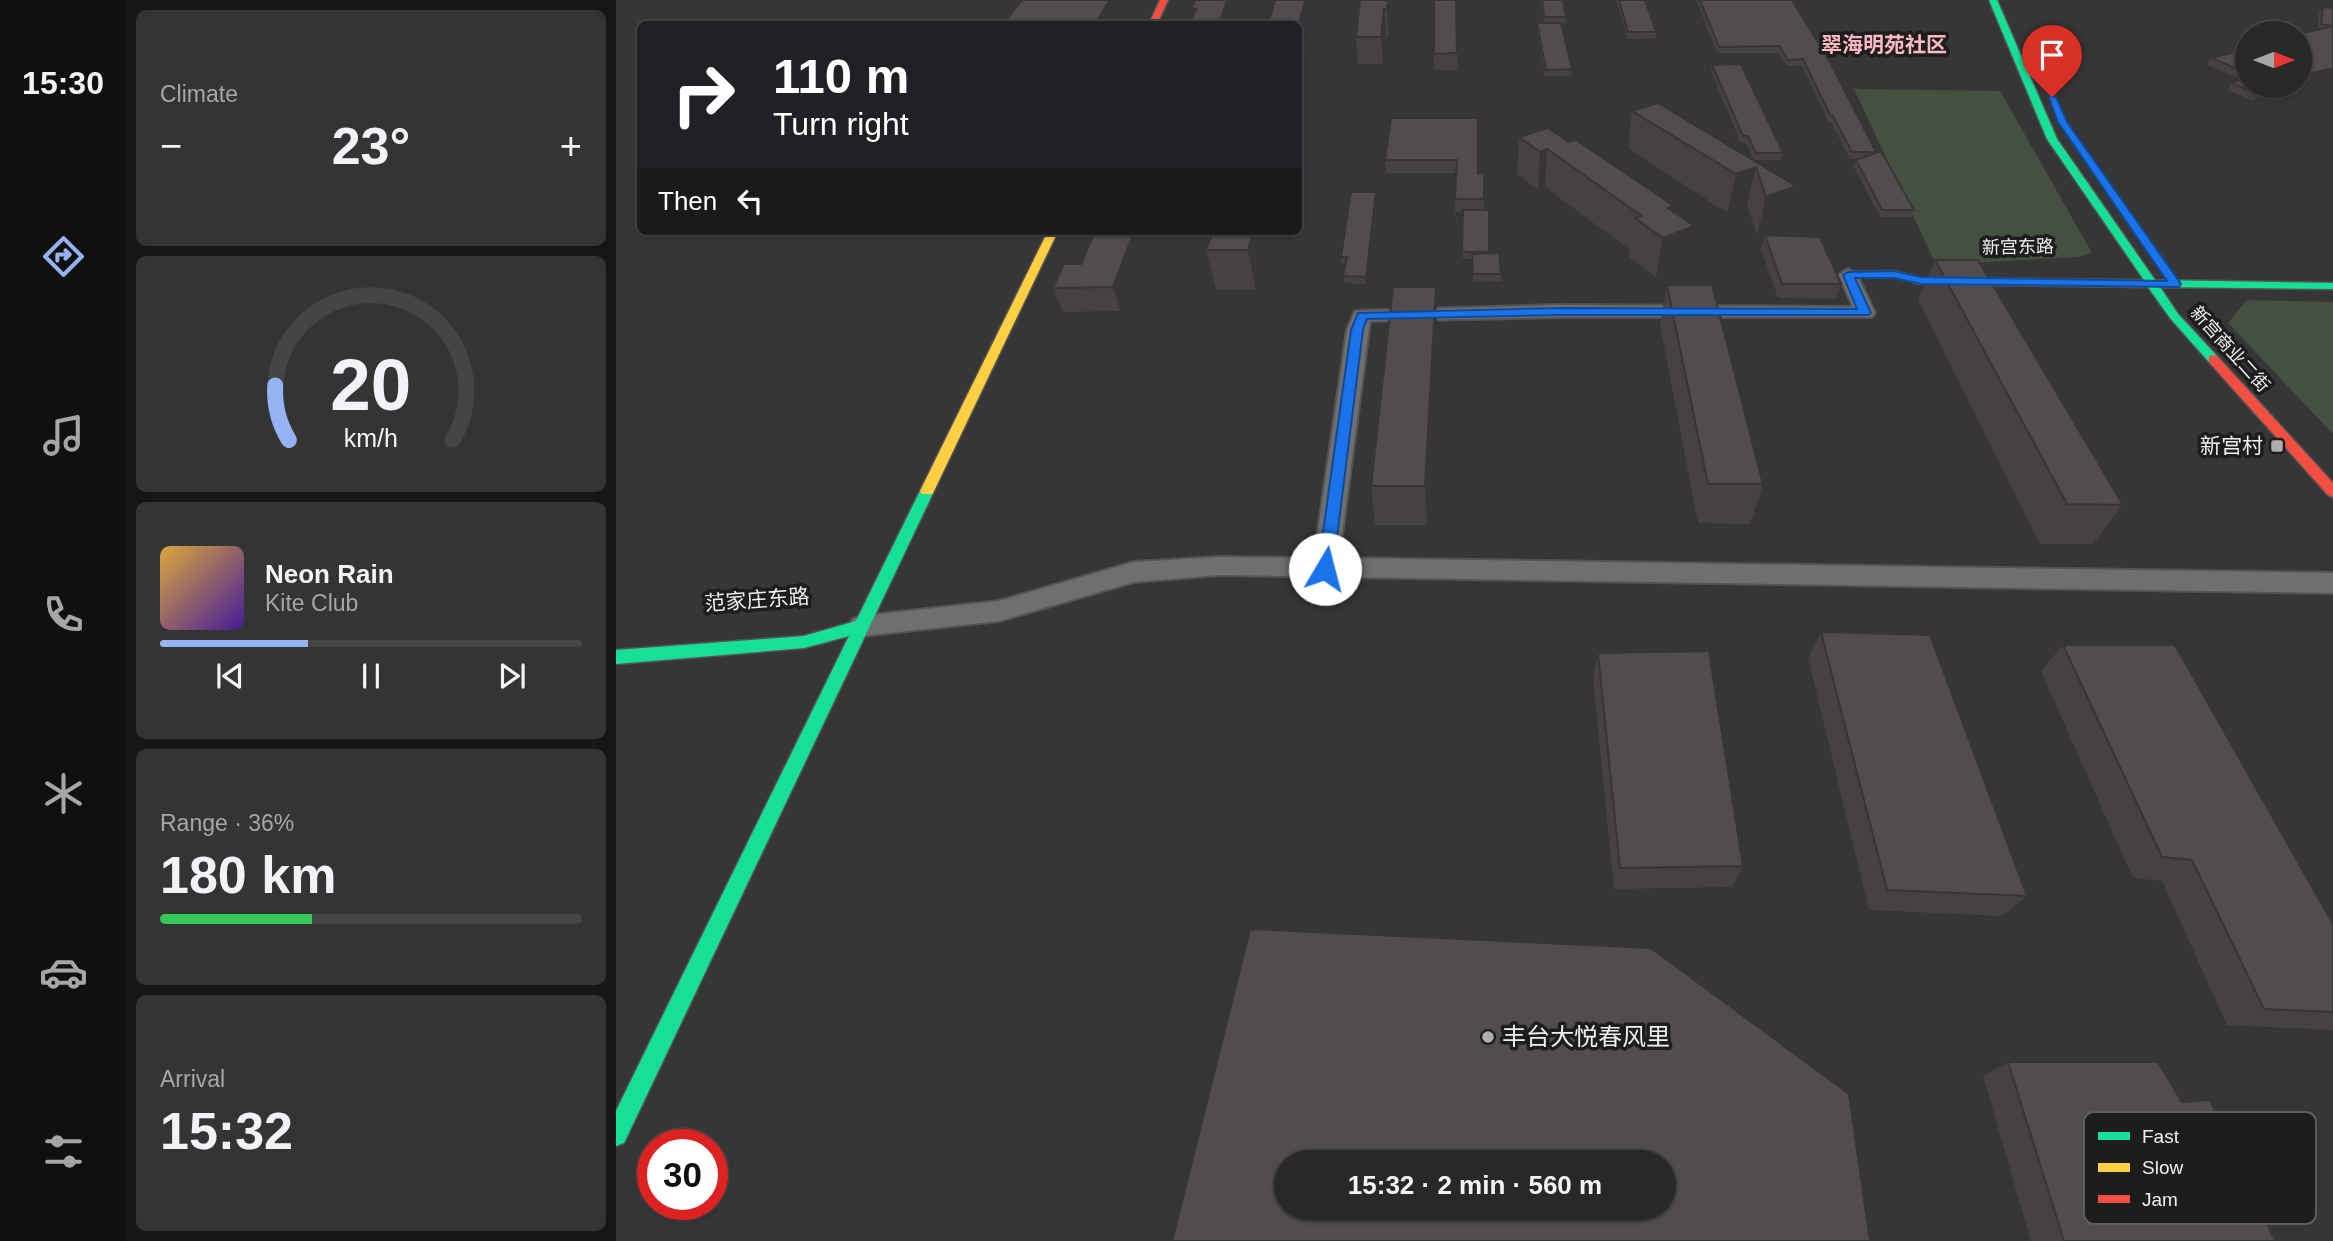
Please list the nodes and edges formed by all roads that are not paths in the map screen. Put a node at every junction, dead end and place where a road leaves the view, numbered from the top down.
1 (1164, 0) edge
2 (1993, 0) edge
3 (2009, 0) edge
4 (1154, 21) edge
5 (2062, 122) dead end
6 (1051, 235) edge
7 (2046, 266) dead end
8 (2120, 266) dead end
9 (2141, 267) junction
10 (2162, 267) junction
11 (2257, 269) dead end
12 (1894, 274) junction
13 (1848, 275) joint
14 (2152, 283) junction
15 (2175, 284) junction
16 (2333, 286) edge
17 (2186, 299) dead end
18 (2242, 366) dead end
19 (2259, 385) dead end
20 (2333, 492) edge
21 (1325, 569) junction
22 (2333, 583) edge
23 (828, 618) dead end
24 (862, 626) junction
25 (616, 657) edge
26 (616, 1135) edge

1 - 4 street
2 - 9 street, 新宫商业二街
3 - 5 street
6 - 24 street
7 - 12 street, 新宫东路
8 - 9 street
9 - 10 street
9 - 14 street, 新宫商业二街
10 - 11 street
10 - 15 street, 新宫商业二街
12 - 13 street
12 - 14 street, 新宫东路
13 - 21 street
14 - 15 street, 新宫东路
14 - 20 street, 新宫商业二街
15 - 16 street, 新宫东路
15 - 17 street, 新宫商业二街
18 - 19 street, 新宫商业二街
21 - 22 street
21 - 24 street
23 - 24 street, 范家庄东路
24 - 25 street, 范家庄东路
24 - 26 street

